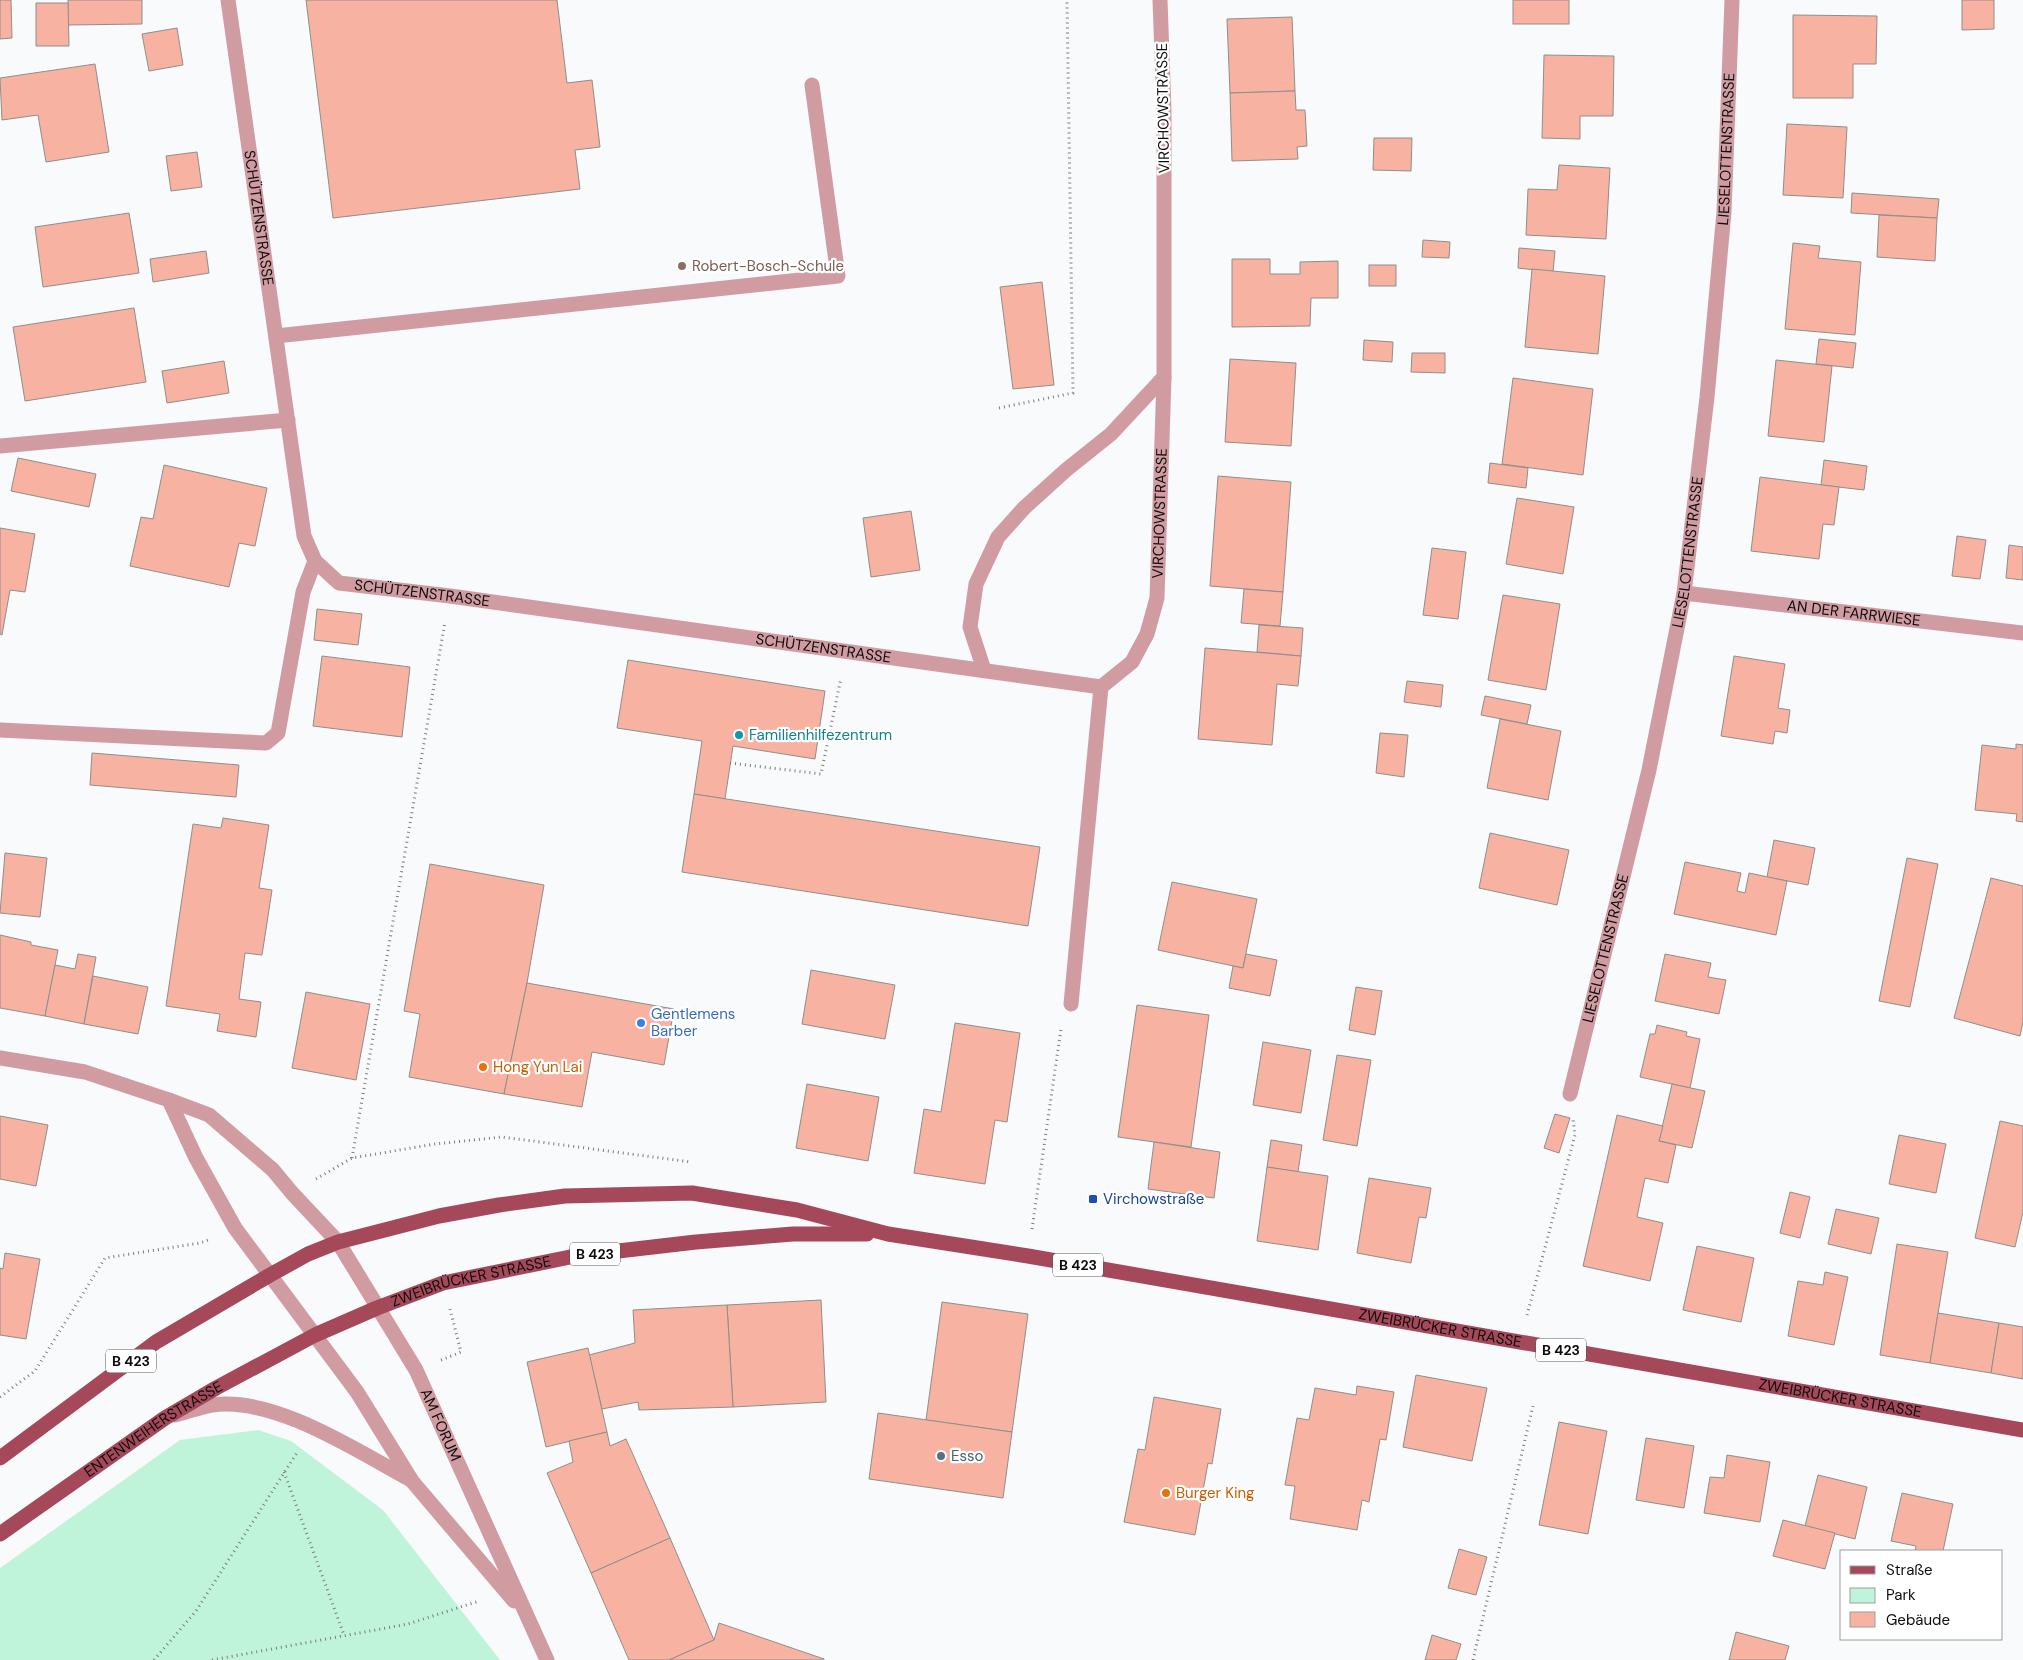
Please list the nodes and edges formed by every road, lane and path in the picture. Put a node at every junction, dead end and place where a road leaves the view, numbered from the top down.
1 (228, 0) edge
2 (1066, 0) edge
3 (1160, 0) edge
4 (1732, 0) edge
5 (812, 85) dead end
6 (276, 336) junction
7 (1164, 377) junction
8 (999, 408) dead end
9 (288, 420) junction
10 (0, 446) edge
11 (315, 561) junction
12 (1684, 593) junction
13 (450, 596) junction
14 (2023, 633) edge
15 (847, 650) junction
16 (984, 670) junction
17 (1101, 687) junction
18 (0, 730) edge
19 (730, 763) dead end
20 (1070, 1004) joint
21 (0, 1058) edge
22 (1570, 1094) joint
23 (168, 1100) junction
24 (352, 1158) junction
25 (691, 1162) dead end
26 (308, 1184) dead end
27 (888, 1234) junction
28 (338, 1242) junction
29 (200, 1243) dead end
30 (1028, 1256) junction
31 (270, 1275) junction
32 (377, 1308) junction
33 (452, 1317) dead end
34 (315, 1335) junction
35 (1520, 1342) junction
36 (416, 1370) junction
37 (0, 1397) edge
38 (1533, 1406) dead end
39 (164, 1418) junction
40 (2023, 1430) edge
41 (298, 1450) dead end
42 (0, 1458) edge
43 (284, 1472) junction
44 (412, 1481) junction
45 (0, 1534) edge
46 (504, 1590) junction
47 (527, 1617) junction
48 (344, 1635) junction
49 (154, 1660) edge
50 (212, 1660) edge
51 (547, 1660) edge
52 (1473, 1660) edge

1 - 6 street, SCHÜTZENSTRASSE
2 - 8 path
3 - 7 street, VIRCHOWSTRASSE
4 - 12 street, LIESELOTTENSTRASSE
5 - 6 street
6 - 9 street, SCHÜTZENSTRASSE
7 - 16 street
7 - 17 street, VIRCHOWSTRASSE
9 - 10 street
9 - 11 street, SCHÜTZENSTRASSE
11 - 13 street, SCHÜTZENSTRASSE
11 - 18 street
12 - 14 street, AN DER FARRWIESE
12 - 22 street, LIESELOTTENSTRASSE
13 - 15 street, SCHÜTZENSTRASSE
13 - 24 path
15 - 16 street, SCHÜTZENSTRASSE
15 - 19 path
16 - 17 street, SCHÜTZENSTRASSE
17 - 20 street
20 - 30 path
21 - 23 street
22 - 35 path
23 - 28 street
23 - 31 street
24 - 25 path
24 - 26 path
27 - 28 main road, ZWEIBRÜCKER STRASSE / B 423
27 - 30 main road, ZWEIBRÜCKER STRASSE / B 423
27 - 32 main road, ZWEIBRÜCKER STRASSE / B 423
28 - 31 main road, ZWEIBRÜCKER STRASSE
28 - 32 street, AM FORUM
29 - 37 path
30 - 35 main road, ZWEIBRÜCKER STRASSE / B 423
31 - 34 street
31 - 42 main road, B 423
32 - 34 main road, ZWEIBRÜCKER STRASSE / B 423
32 - 36 street, AM FORUM
33 - 36 path
34 - 39 main road, ENTENWEIHERSTRASSE / B 423
34 - 44 street, AM FORUM
35 - 40 main road, ZWEIBRÜCKER STRASSE / B 423
36 - 47 street, AM FORUM
38 - 52 path
39 - 44 street, AM FORUM
39 - 45 main road, ENTENWEIHERSTRASSE / B 423
41 - 43 path
43 - 48 path
43 - 49 path
44 - 46 street, AM FORUM
46 - 47 street, AM FORUM
46 - 48 path
47 - 51 street, AM FORUM
48 - 50 path

